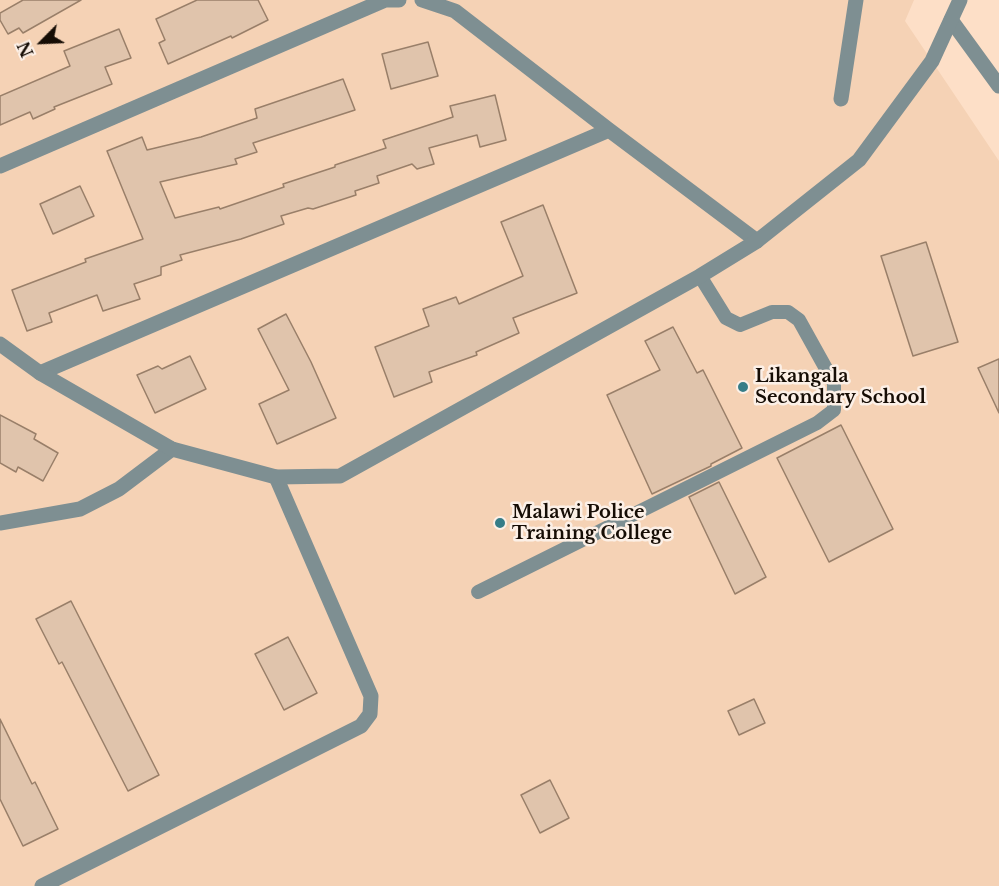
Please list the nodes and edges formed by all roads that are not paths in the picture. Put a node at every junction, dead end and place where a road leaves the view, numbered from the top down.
1 (399, 0) edge
2 (422, 0) edge
3 (856, 0) edge
4 (960, 0) edge
5 (951, 20) junction
6 (999, 86) edge
7 (841, 99) dead end
8 (609, 130) junction
9 (0, 166) edge
10 (757, 241) junction
11 (700, 276) junction
12 (0, 344) edge
13 (40, 373) junction
14 (172, 449) junction
15 (276, 477) junction
16 (0, 523) edge
17 (478, 592) dead end
18 (42, 886) edge

1 - 9 street
2 - 8 street
3 - 7 street
4 - 5 street
5 - 6 street
5 - 10 street
8 - 10 street
8 - 13 street
10 - 11 street
11 - 15 street
11 - 17 lane
12 - 13 street
13 - 14 street
14 - 15 street
14 - 16 street
15 - 18 street

